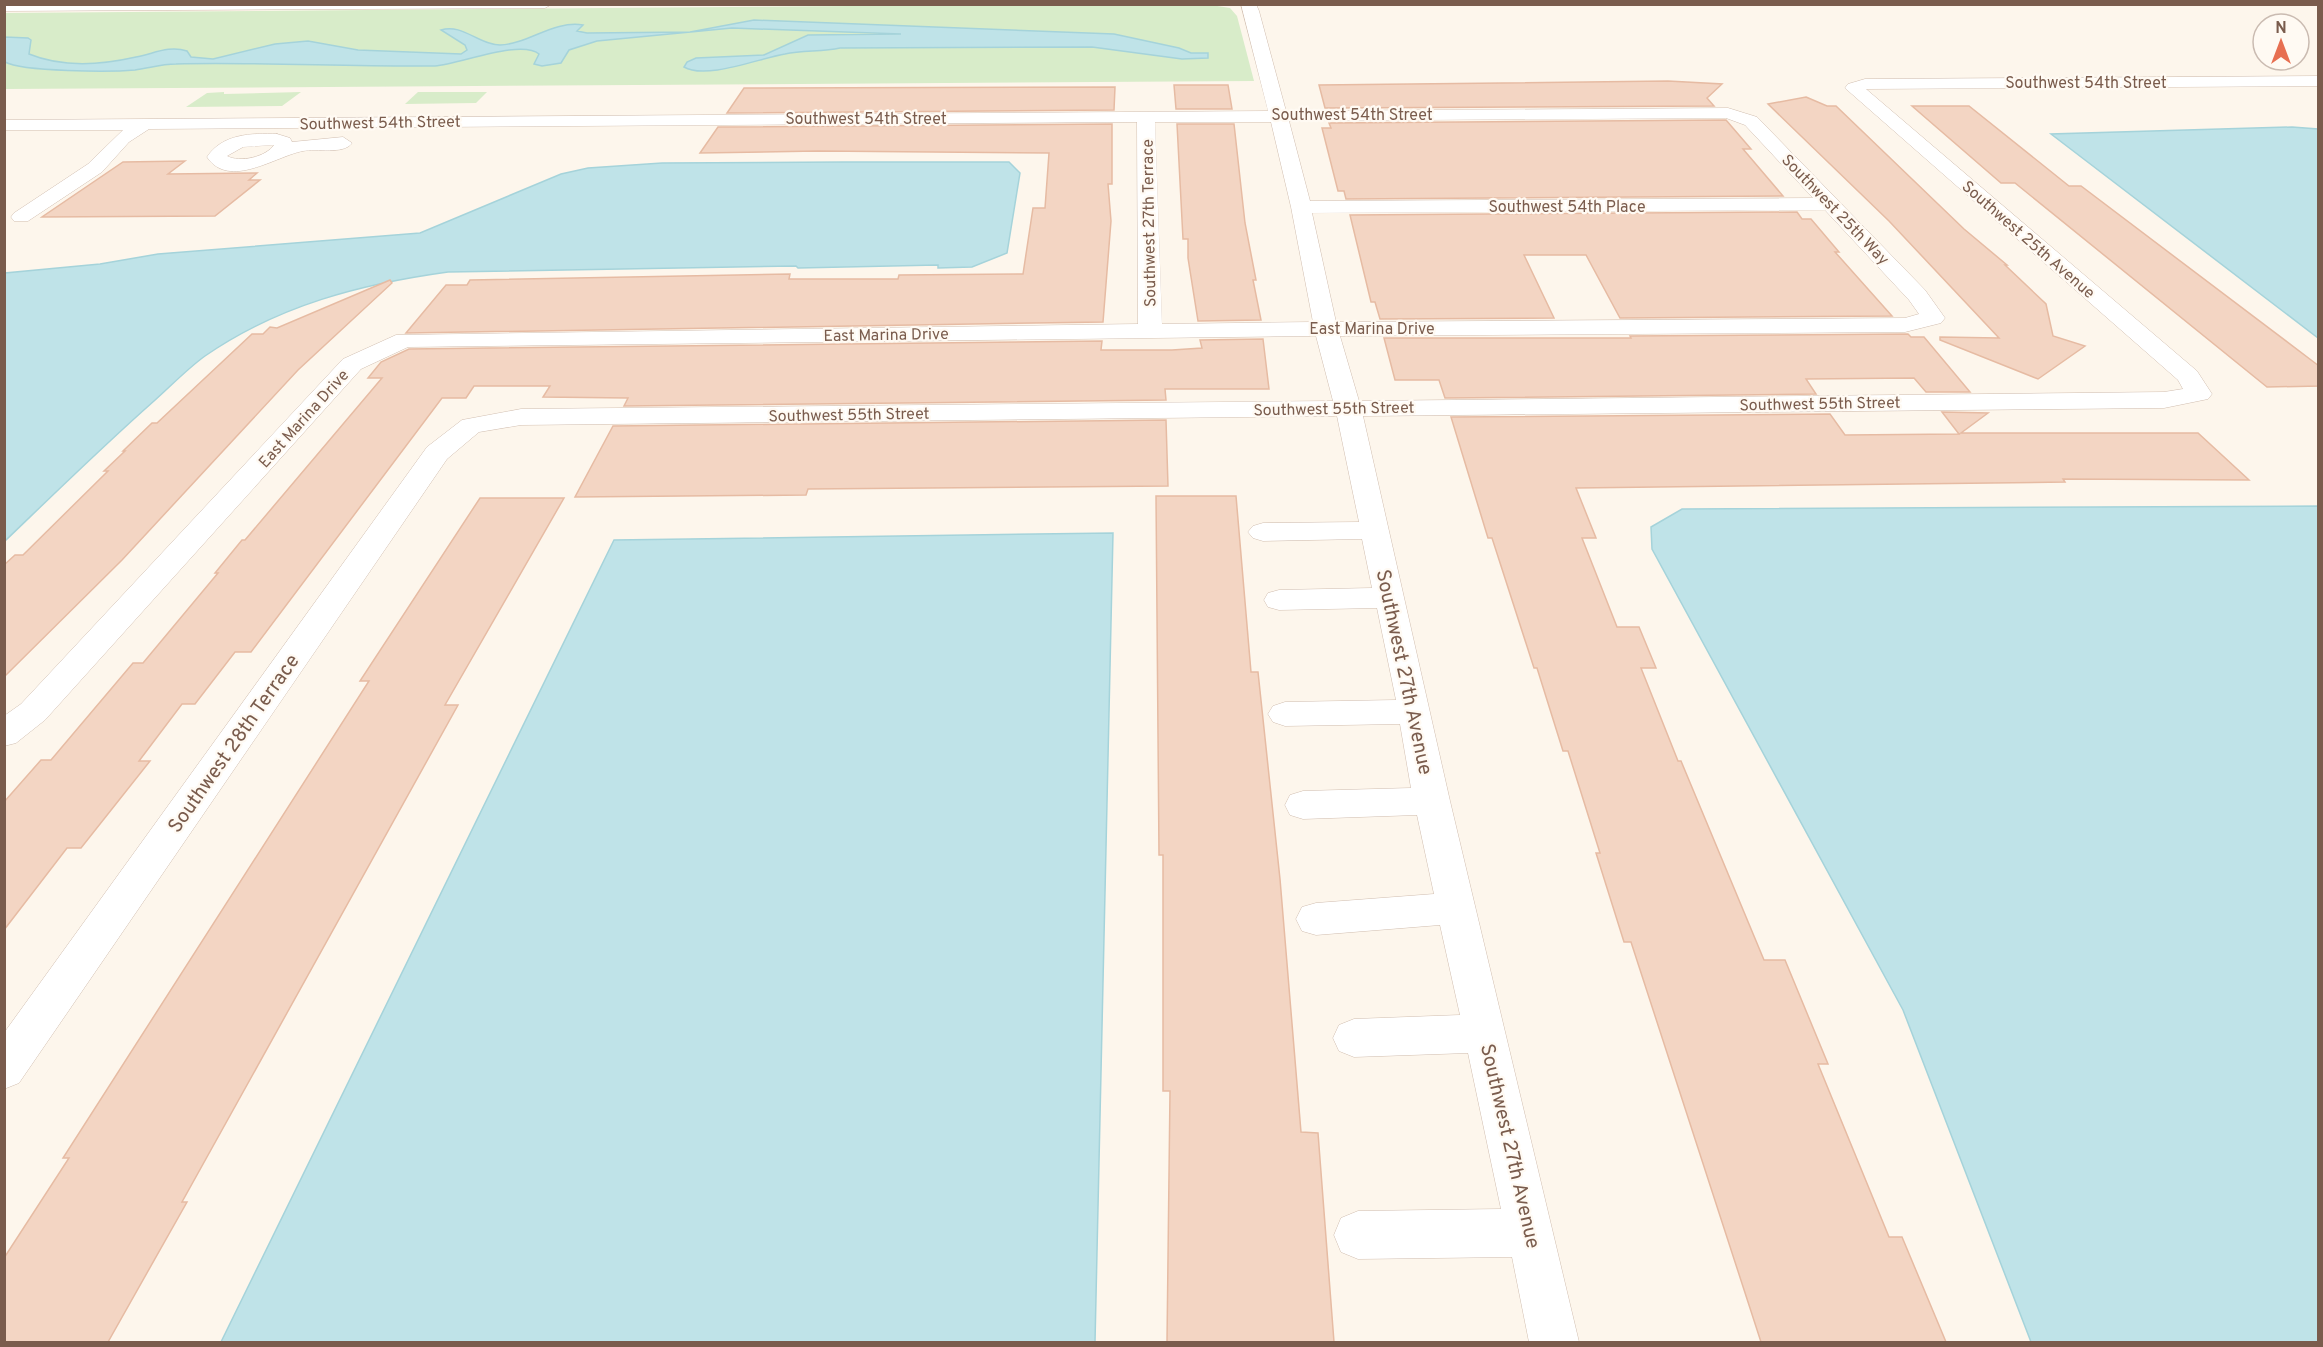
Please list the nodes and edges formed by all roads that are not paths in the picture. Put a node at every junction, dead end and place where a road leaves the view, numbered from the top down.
1 (544, 4) edge
2 (1248, 4) edge
3 (307, 5) edge
4 (473, 5) edge
5 (4, 7) edge
6 (2319, 81) edge
7 (1854, 88) joint
8 (303, 111) junction
9 (1728, 113) joint
10 (1278, 115) junction
11 (1146, 116) junction
12 (138, 118) junction
13 (704, 119) junction
14 (553, 120) junction
15 (288, 123) junction
16 (4, 125) edge
17 (690, 139) dead end
18 (268, 140) junction
19 (361, 143) dead end
20 (116, 145) junction
21 (151, 145) dead end
22 (197, 145) dead end
23 (232, 145) junction
24 (86, 146) dead end
25 (284, 149) junction
26 (1833, 204) junction
27 (1301, 207) junction
28 (21, 217) dead end
29 (1933, 318) joint
30 (1326, 329) junction
31 (1150, 331) junction
32 (2199, 394) joint
33 (1348, 408) junction
34 (471, 426) joint
35 (1375, 530) junction
36 (1263, 532) dead end
37 (1390, 598) junction
38 (1279, 600) dead end
39 (1415, 712) junction
40 (1286, 714) dead end
41 (4, 734) edge
42 (1432, 801) junction
43 (1303, 805) dead end
44 (1456, 908) junction
45 (1316, 919) dead end
46 (1485, 1033) junction
47 (1354, 1038) dead end
48 (4, 1069) edge
49 (1531, 1233) junction
50 (1358, 1235) dead end
51 (1554, 1342) edge

1 - 4 street
2 - 10 street, Southwest 27th Avenue
3 - 4 street
3 - 5 street
6 - 7 street, Southwest 54th Street
7 - 32 street, Southwest 25th Avenue
8 - 12 street
8 - 14 street
8 - 15 street
9 - 10 street, Southwest 54th Street
9 - 26 street, Southwest 25th Way
10 - 11 street, Southwest 54th Street
10 - 27 street, Southwest 27th Avenue
11 - 13 street, Southwest 54th Street
11 - 31 street, Southwest 27th Terrace
12 - 15 street, Southwest 54th Street
12 - 16 street, Southwest 54th Street
12 - 20 street
13 - 14 street, Southwest 54th Street
13 - 17 street
14 - 15 street, Southwest 54th Street
15 - 18 street
18 - 23 street
18 - 25 street
19 - 25 street
20 - 21 street
20 - 24 street
20 - 28 street
22 - 23 street
23 - 25 street
26 - 27 street, Southwest 54th Place
26 - 29 street, Southwest 25th Way
27 - 30 street, Southwest 27th Avenue
29 - 30 street, East Marina Drive
30 - 31 street, East Marina Drive
30 - 33 street, Southwest 27th Avenue
31 - 41 street, East Marina Drive
32 - 33 street, Southwest 55th Street
33 - 34 street, Southwest 55th Street
33 - 35 street, Southwest 27th Avenue
34 - 48 street, Southwest 28th Terrace
35 - 36 street
35 - 37 street, Southwest 27th Avenue
37 - 38 street
37 - 39 street, Southwest 27th Avenue
39 - 40 street
39 - 42 street, Southwest 27th Avenue
42 - 43 street
42 - 44 street, Southwest 27th Avenue
44 - 45 street
44 - 46 street, Southwest 27th Avenue
46 - 47 street
46 - 49 street, Southwest 27th Avenue
49 - 50 street
49 - 51 street, Southwest 27th Avenue

